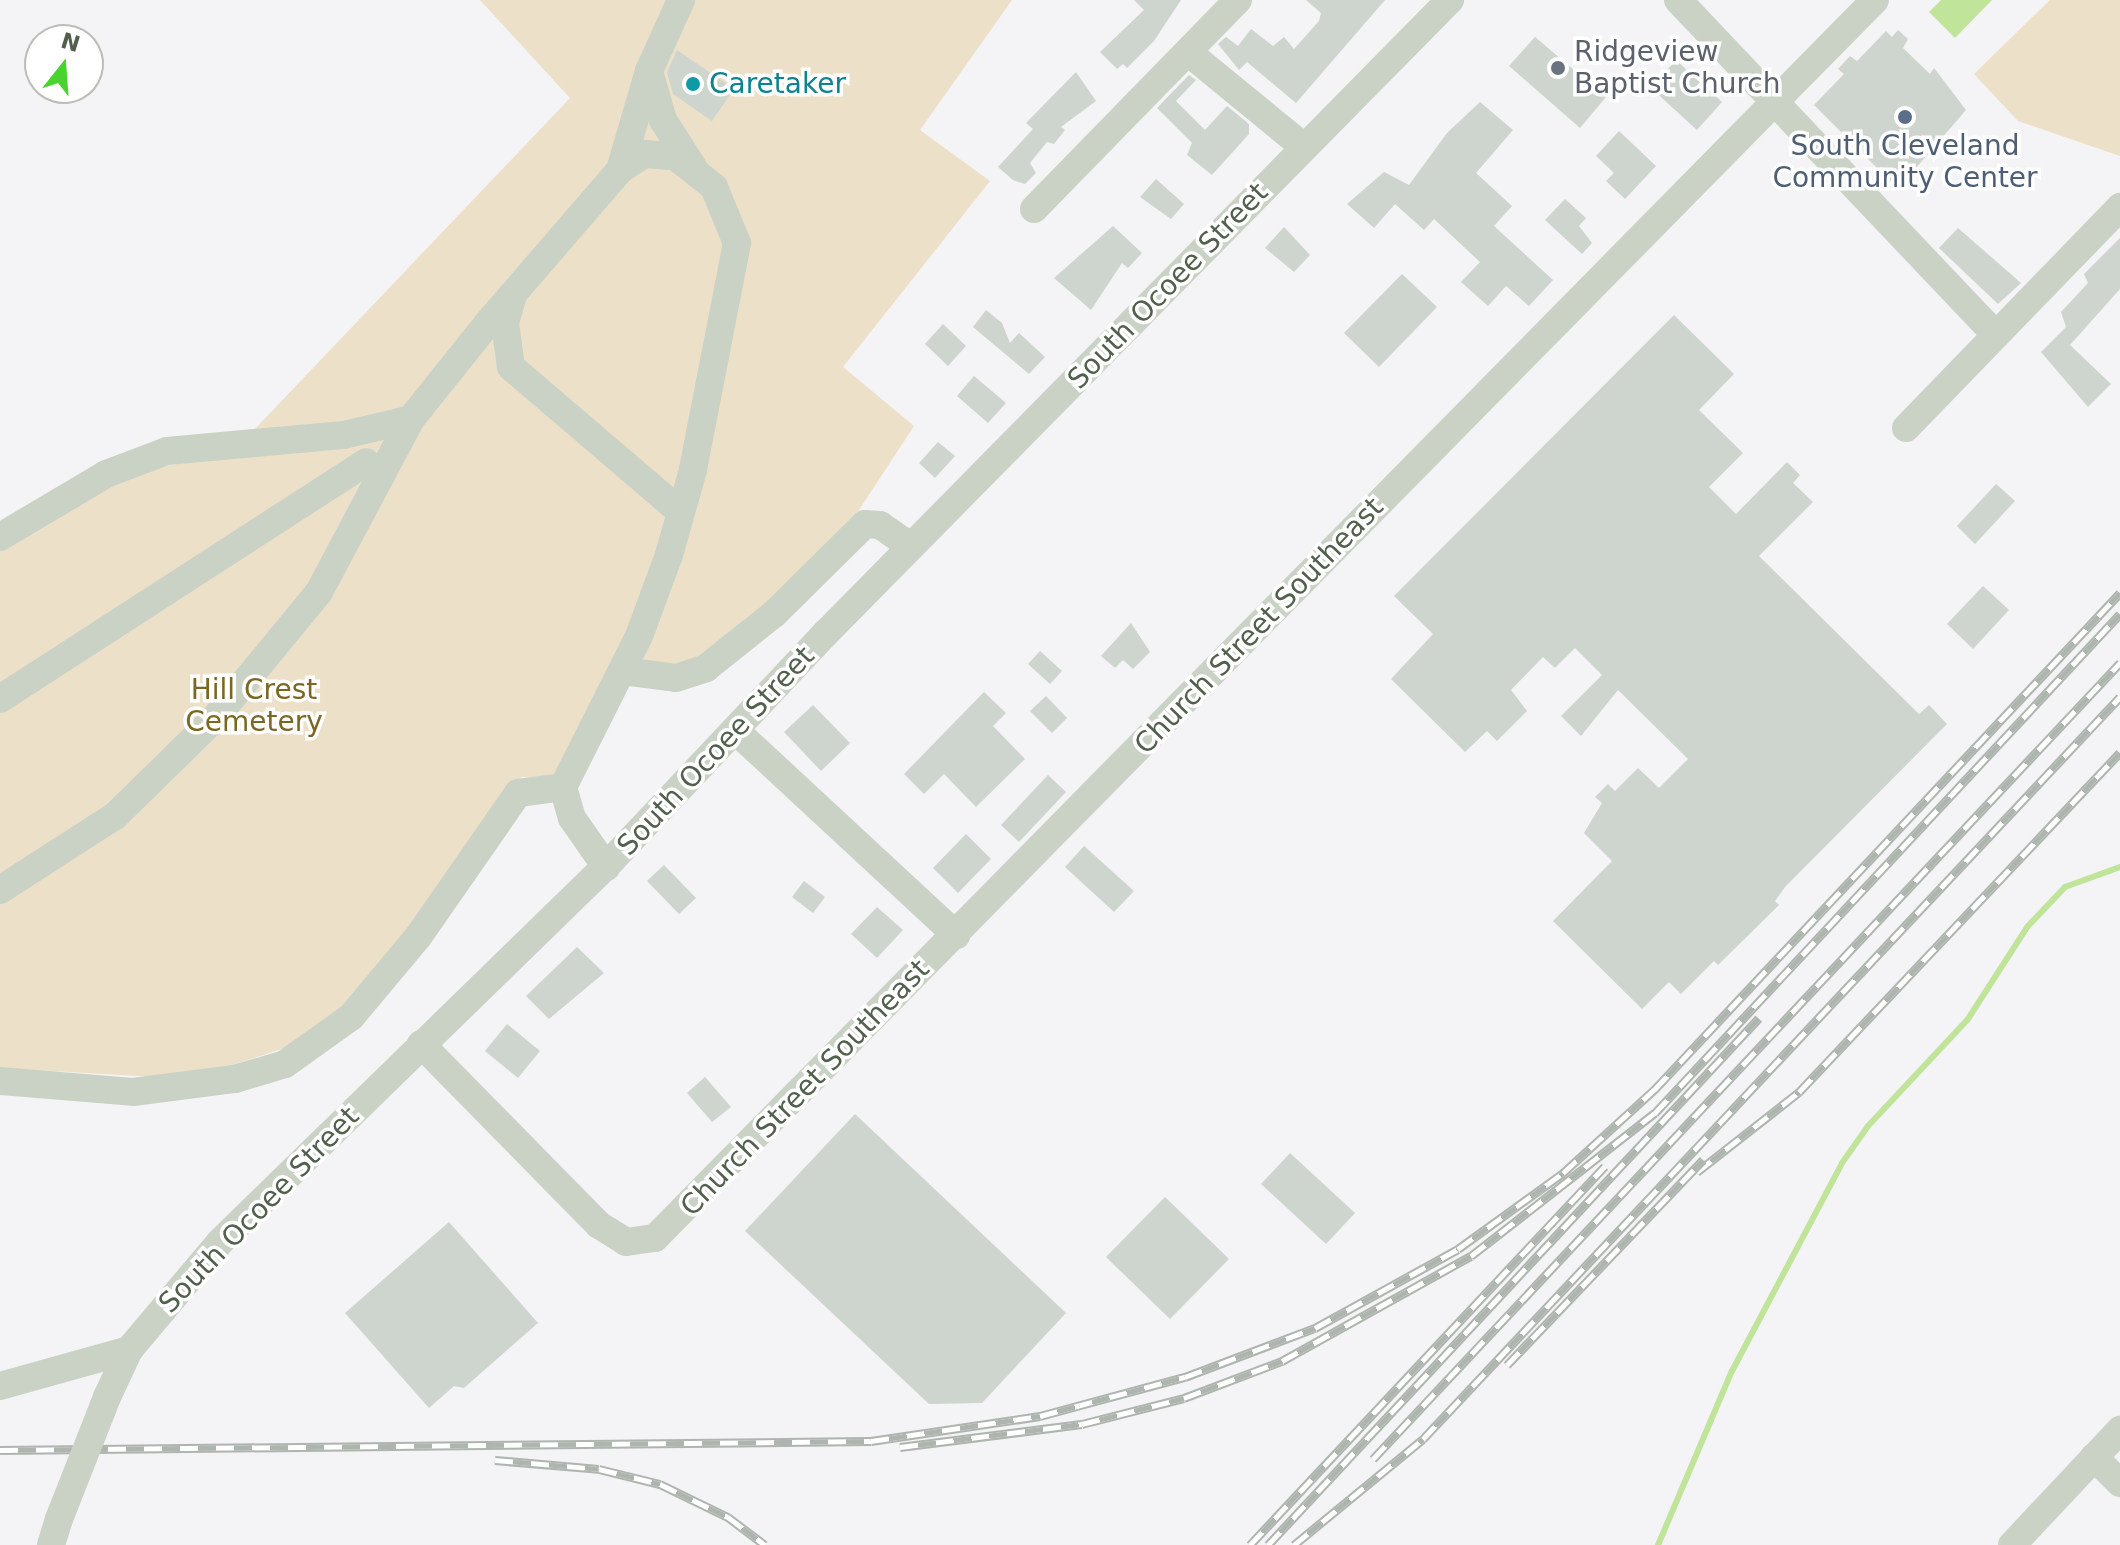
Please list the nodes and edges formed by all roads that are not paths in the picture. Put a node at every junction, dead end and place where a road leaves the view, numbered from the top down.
1 (681, 0) edge
2 (1238, 0) edge
3 (1450, 0) edge
4 (1678, 0) edge
5 (1875, 0) edge
6 (1189, 53) junction
7 (649, 71) junction
8 (1773, 100) junction
9 (1304, 147) junction
10 (620, 170) junction
11 (697, 174) junction
12 (2120, 207) edge
13 (1034, 209) dead end
14 (513, 294) junction
15 (1996, 335) junction
16 (411, 419) junction
17 (1906, 428) dead end
18 (346, 435) junction
19 (373, 472) junction
20 (681, 512) junction
21 (0, 537) edge
22 (911, 547) junction
23 (623, 671) junction
24 (0, 699) edge
25 (737, 732) junction
26 (563, 787) junction
27 (606, 867) junction
28 (0, 890) edge
29 (956, 935) junction
30 (421, 1044) junction
31 (0, 1081) edge
32 (129, 1350) junction
33 (0, 1386) edge
34 (2120, 1430) edge
35 (2094, 1457) junction
36 (2120, 1483) edge
37 (55, 1532) edge
38 (2012, 1545) edge

1 - 7 street
2 - 6 street
3 - 9 street, South Ocoee Street
4 - 8 street
5 - 8 street, Church Street Southeast
6 - 9 street
6 - 13 street
7 - 10 street
7 - 11 street
8 - 15 street
8 - 29 street, Church Street Southeast
9 - 22 street, South Ocoee Street
10 - 11 street
10 - 14 street
11 - 20 street
12 - 15 street
14 - 16 street
14 - 20 street
15 - 17 street
16 - 18 street
16 - 19 street
18 - 19 street
18 - 21 street
19 - 24 street
19 - 28 street
20 - 23 street
22 - 23 street
22 - 25 street, South Ocoee Street
23 - 26 street
25 - 27 street, South Ocoee Street
25 - 29 street
26 - 27 street
26 - 31 street
27 - 30 street, South Ocoee Street
29 - 30 street, Church Street Southeast
30 - 32 street, South Ocoee Street
32 - 33 street
32 - 37 street, South Ocoee Street, bridge
34 - 35 street
35 - 36 street
35 - 38 street

